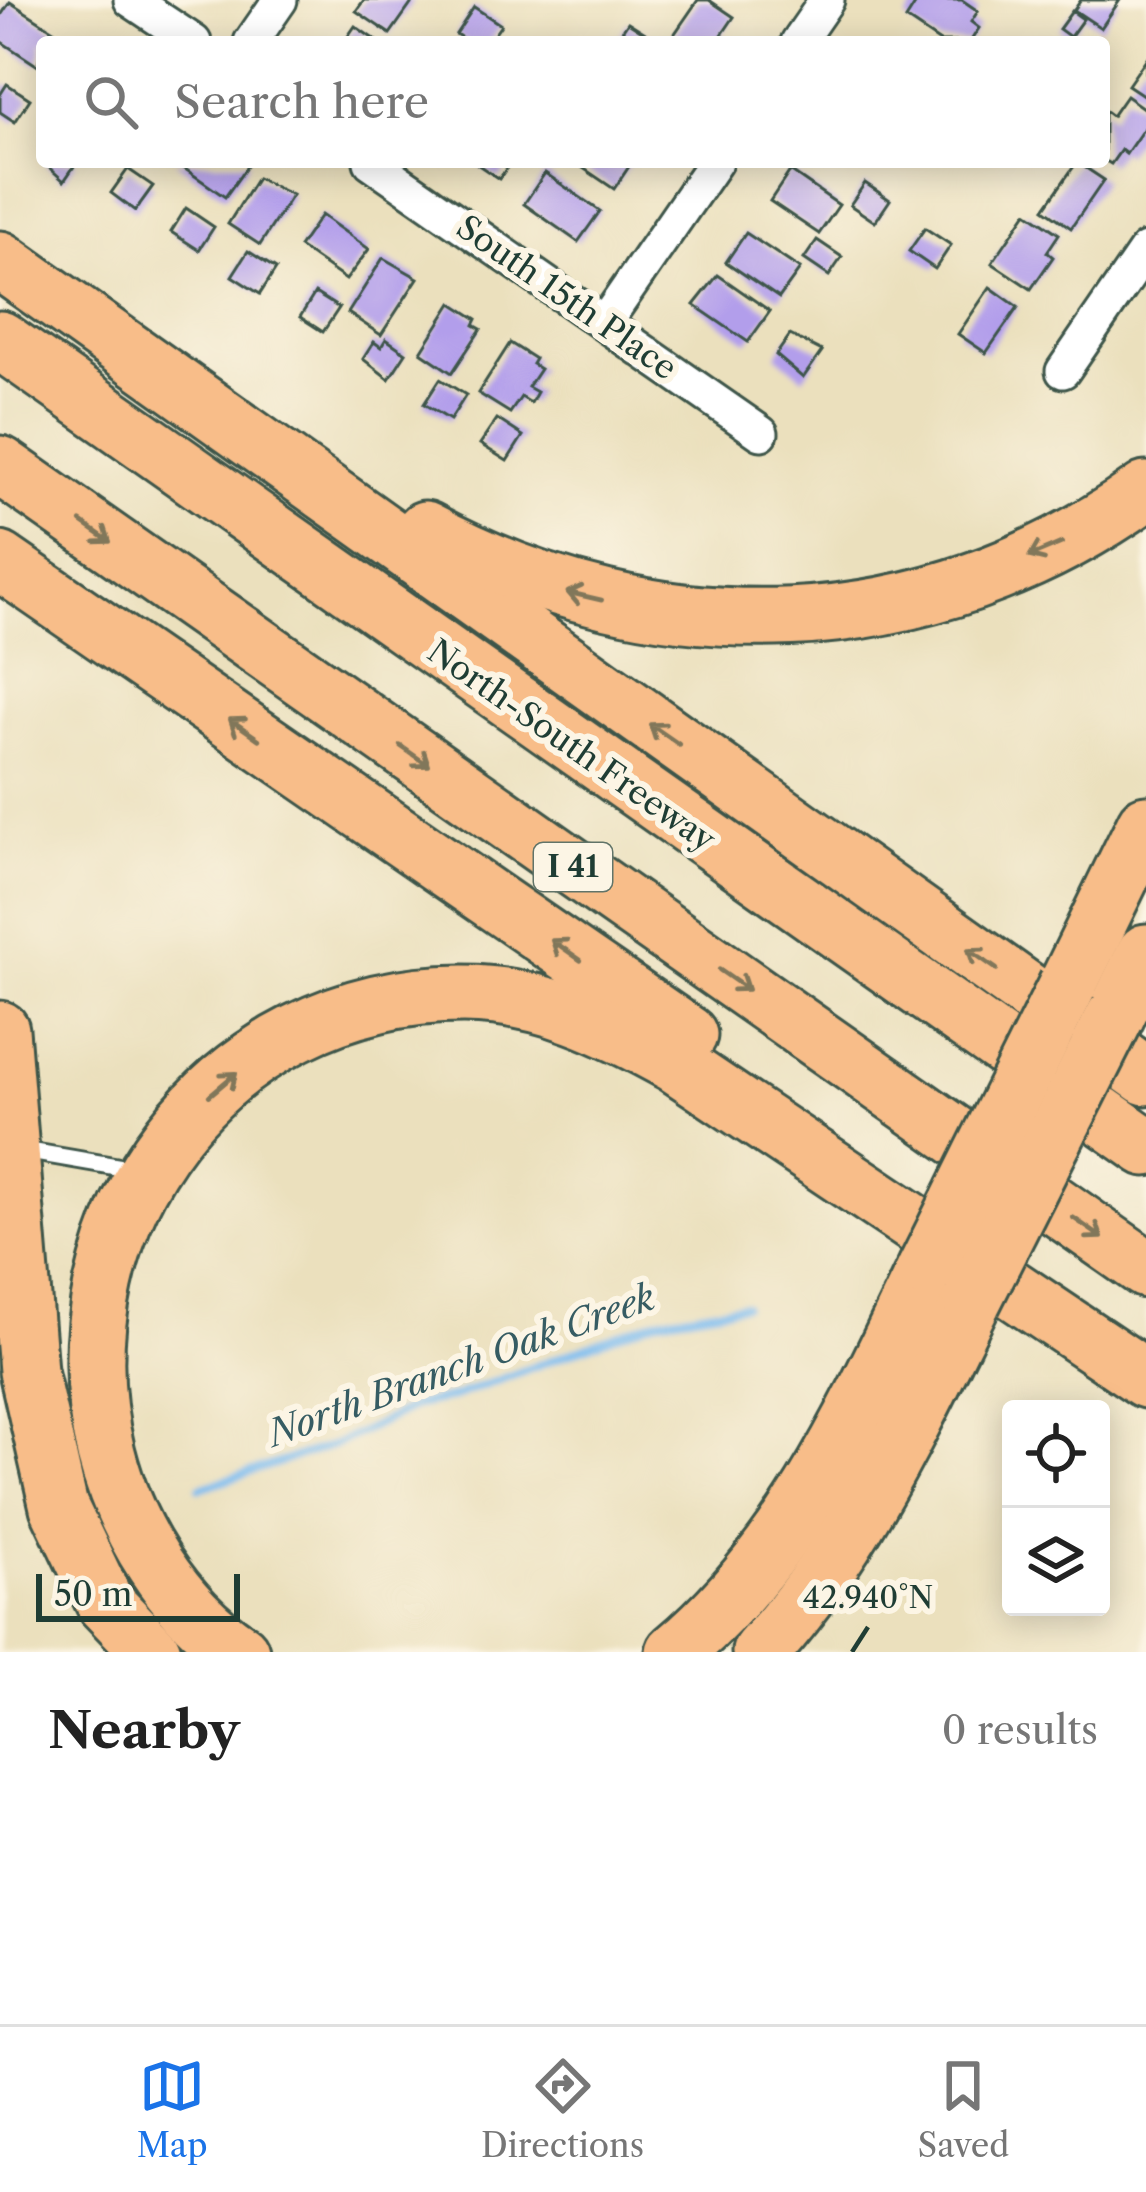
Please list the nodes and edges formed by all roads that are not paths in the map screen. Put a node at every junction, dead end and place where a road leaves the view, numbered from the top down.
1 (131, 0) edge
2 (280, 0) edge
3 (827, 0) edge
4 (185, 36) edge
5 (254, 36) edge
6 (802, 36) edge
7 (380, 168) edge
8 (711, 168) edge
9 (1146, 250) edge
10 (0, 259) edge
11 (604, 322) junction
12 (0, 340) edge
13 (1063, 370) dead end
14 (761, 433) dead end
15 (0, 465) edge
16 (1146, 491) edge
17 (0, 561) edge
18 (1146, 824) edge
19 (1146, 953) edge
20 (0, 1030) edge
21 (1146, 1076) edge
22 (1146, 1147) edge
23 (6, 1148) junction
24 (144, 1171) junction
25 (1146, 1269) edge
26 (1146, 1350) edge
27 (1146, 1379) edge
28 (152, 1652) edge
29 (240, 1652) edge
30 (675, 1652) edge
31 (761, 1652) edge

1 - 4 street
2 - 5 street
3 - 6 street
7 - 11 street, South 15th Place
8 - 11 street
9 - 13 street
16 -> 10 highway
21 -> 10 highway
11 - 14 street, South 15th Place
12 - 22 highway, North-South Freeway
15 -> 25 highway, I 41
26 -> 17 highway
18 - 30 highway, bridge
19 - 31 highway, bridge
20 - 23 highway
23 - 24 lane
23 - 28 highway
24 -> 27 highway
24 - 29 highway

